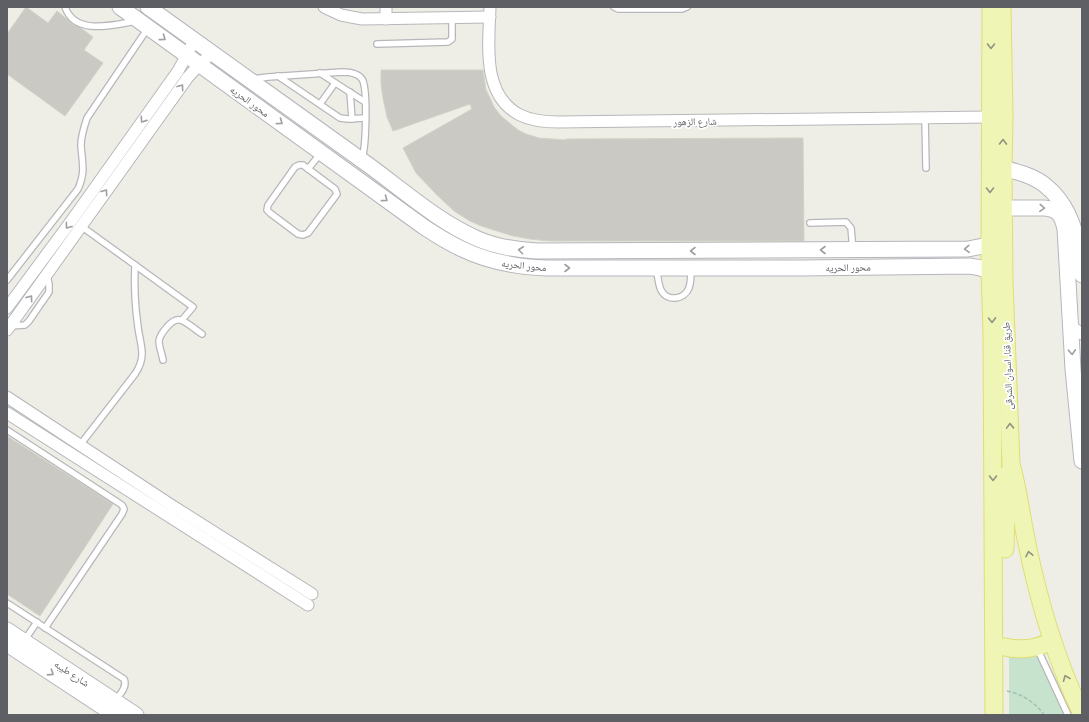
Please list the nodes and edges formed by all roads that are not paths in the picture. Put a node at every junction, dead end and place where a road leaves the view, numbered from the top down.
1 (65, 7) edge
2 (120, 7) edge
3 (148, 7) edge
4 (324, 7) edge
5 (386, 7) edge
6 (614, 7) edge
7 (687, 7) edge
8 (991, 7) edge
9 (1002, 7) edge
10 (490, 12) edge
11 (452, 17) junction
12 (386, 19) junction
13 (143, 24) junction
14 (194, 40) junction
15 (377, 44) dead end
16 (212, 53) junction
17 (187, 55) junction
18 (200, 64) junction
19 (320, 73) junction
20 (278, 76) junction
21 (249, 80) junction
22 (335, 83) junction
23 (350, 92) junction
24 (365, 102) junction
25 (320, 104) junction
26 (990, 117) junction
27 (352, 118) junction
28 (365, 118) junction
29 (925, 118) junction
30 (321, 152) junction
31 (362, 160) junction
32 (926, 168) dead end
33 (1003, 168) junction
34 (308, 169) junction
35 (1004, 208) junction
36 (1067, 221) junction
37 (810, 223) dead end
38 (81, 226) junction
39 (997, 240) junction
40 (853, 250) junction
41 (135, 265) junction
42 (692, 267) junction
43 (656, 268) junction
44 (990, 271) junction
45 (1082, 275) edge
46 (7, 280) edge
47 (1004, 282) junction
48 (7, 308) edge
49 (182, 320) junction
50 (8, 328) edge
51 (1076, 330) edge
52 (202, 334) dead end
53 (163, 360) dead end
54 (7, 396) edge
55 (7, 413) edge
56 (7, 430) edge
57 (80, 445) junction
58 (1082, 461) edge
59 (1011, 464) junction
60 (312, 594) dead end
61 (7, 603) edge
62 (308, 605) dead end
63 (37, 622) junction
64 (45, 628) junction
65 (7, 630) edge
66 (7, 644) edge
67 (1044, 644) junction
68 (1005, 647) junction
69 (28, 649) junction
70 (117, 707) edge
71 (1082, 714) edge
72 (136, 715) edge
73 (994, 715) edge
74 (1005, 715) edge
75 (1068, 715) edge

1 - 13 lane
2 - 13 main road, محور الحريه
3 - 14 main road, محور الحريه
4 - 12 street
5 - 12 street
6 - 7 lane
8 -> 26 main road, طريق قنا, اسوان الشرقى
33 -> 9 main road, طريق قنا, اسوان الشرقى
10 - 11 street
10 - 29 street, شارع الزهور
11 - 12 street
11 - 15 lane
13 -> 17 main road, محور الحريه
13 - 46 lane
14 - 16 main road, محور الحريه
14 - 17 street
16 - 18 street
16 - 21 main road, محور الحريه
17 - 18 main road, محور الحريه
17 -> 48 street
18 -> 30 main road, محور الحريه
38 -> 18 street
19 - 20 lane
19 - 22 lane
19 - 24 lane
20 - 21 lane
20 - 25 lane
21 - 31 main road, محور الحريه
22 - 23 lane
22 - 25 lane
23 - 24 lane
23 - 27 lane
24 - 28 lane
25 - 27 lane
26 - 29 street, شارع الزهور
26 -> 39 main road, طريق قنا, اسوان الشرقى
27 - 28 lane
28 - 31 lane
29 - 32 lane
30 - 34 lane
30 -> 43 main road, محور الحريه
40 -> 31 main road, محور الحريه
33 - 35 main road, طريق قنا, اسوان الشرقى
33 - 36 main road
34 - 34 lane
35 -> 36 main road
35 - 39 main road, طريق قنا, اسوان الشرقى
36 - 45 main road
36 - 51 main road
37 - 40 lane
38 - 41 lane
50 -> 38 street
39 -> 40 main road, محور الحريه
39 - 44 main road, طريق قنا, اسوان الشرقى
39 - 47 main road, طريق قنا, اسوان الشرقى
41 - 49 lane
41 - 57 lane
42 - 43 main road, محور الحريه
42 - 43 lane
42 - 44 main road, محور الحريه
44 - 47 main road, محور الحريه
44 -> 73 main road, طريق قنا, اسوان الشرقى
59 -> 47 main road, طريق قنا, اسوان الشرقى
49 - 52 lane
49 - 53 lane
51 -> 58 main road
54 - 57 street
55 - 62 street
56 - 64 lane
57 - 60 street
67 -> 59 main road, طريق قنا, اسوان الشرقى
59 - 68 main road
61 - 63 lane
63 - 64 lane
63 - 69 lane
64 - 70 lane
65 - 69 main road, شارع طيبه
66 - 69 main road, شارع طيبه
67 - 68 main road
71 -> 67 main road, طريق قنا, اسوان الشرقى
67 - 75 lane
68 - 74 main road
69 - 70 main road, شارع طيبه
70 - 72 main road, شارع طيبه

